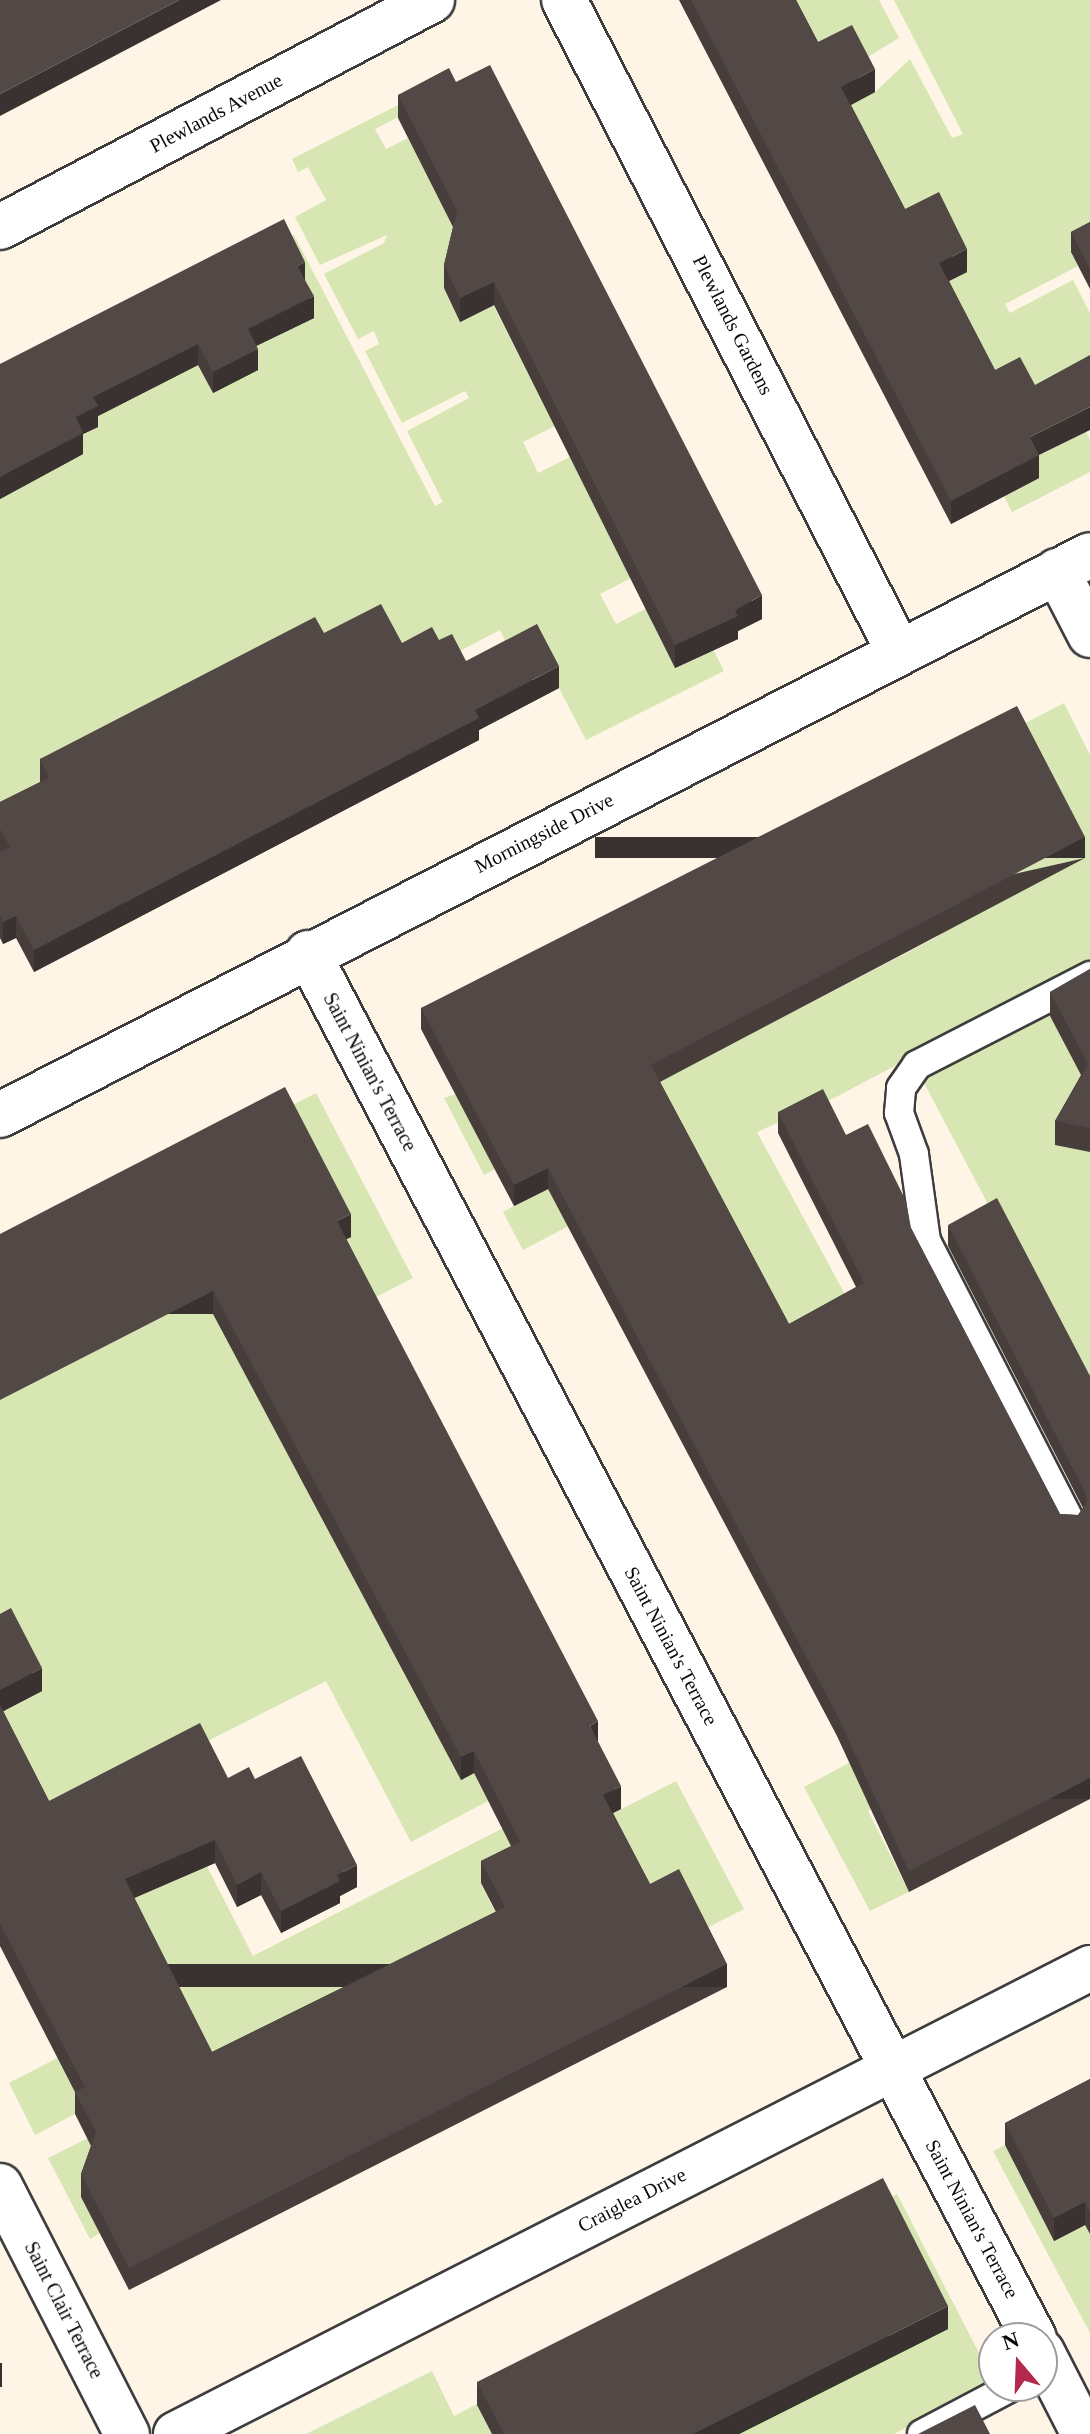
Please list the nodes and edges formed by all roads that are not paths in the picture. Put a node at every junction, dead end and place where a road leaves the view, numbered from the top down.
1 (432, 0) edge
2 (564, 0) edge
3 (0, 227) edge
4 (1073, 563) edge
5 (1090, 635) edge
6 (899, 652) junction
7 (308, 953) junction
8 (1090, 976) edge
9 (0, 1115) edge
10 (1070, 1521) edge
11 (1090, 1968) edge
12 (892, 2068) junction
13 (0, 2186) edge
14 (1016, 2322) edge
15 (1058, 2396) edge
16 (978, 2399) edge
17 (127, 2434) edge
18 (176, 2434) edge
19 (922, 2434) edge
20 (1084, 2434) edge

1 - 3 street, Plewlands Avenue
2 - 6 street, Plewlands Gardens
4 - 5 street
4 - 6 street, Morningside Drive
6 - 7 street, Morningside Drive
7 - 9 street, Morningside Drive
7 - 12 street, Saint Ninian's Terrace
8 - 10 lane
11 - 12 street, Craiglea Drive
12 - 14 street, Saint Ninian's Terrace
12 - 18 street, Craiglea Drive
13 - 17 street, Saint Clair Terrace
15 - 20 street, Saint Ninian's Terrace
16 - 19 lane

